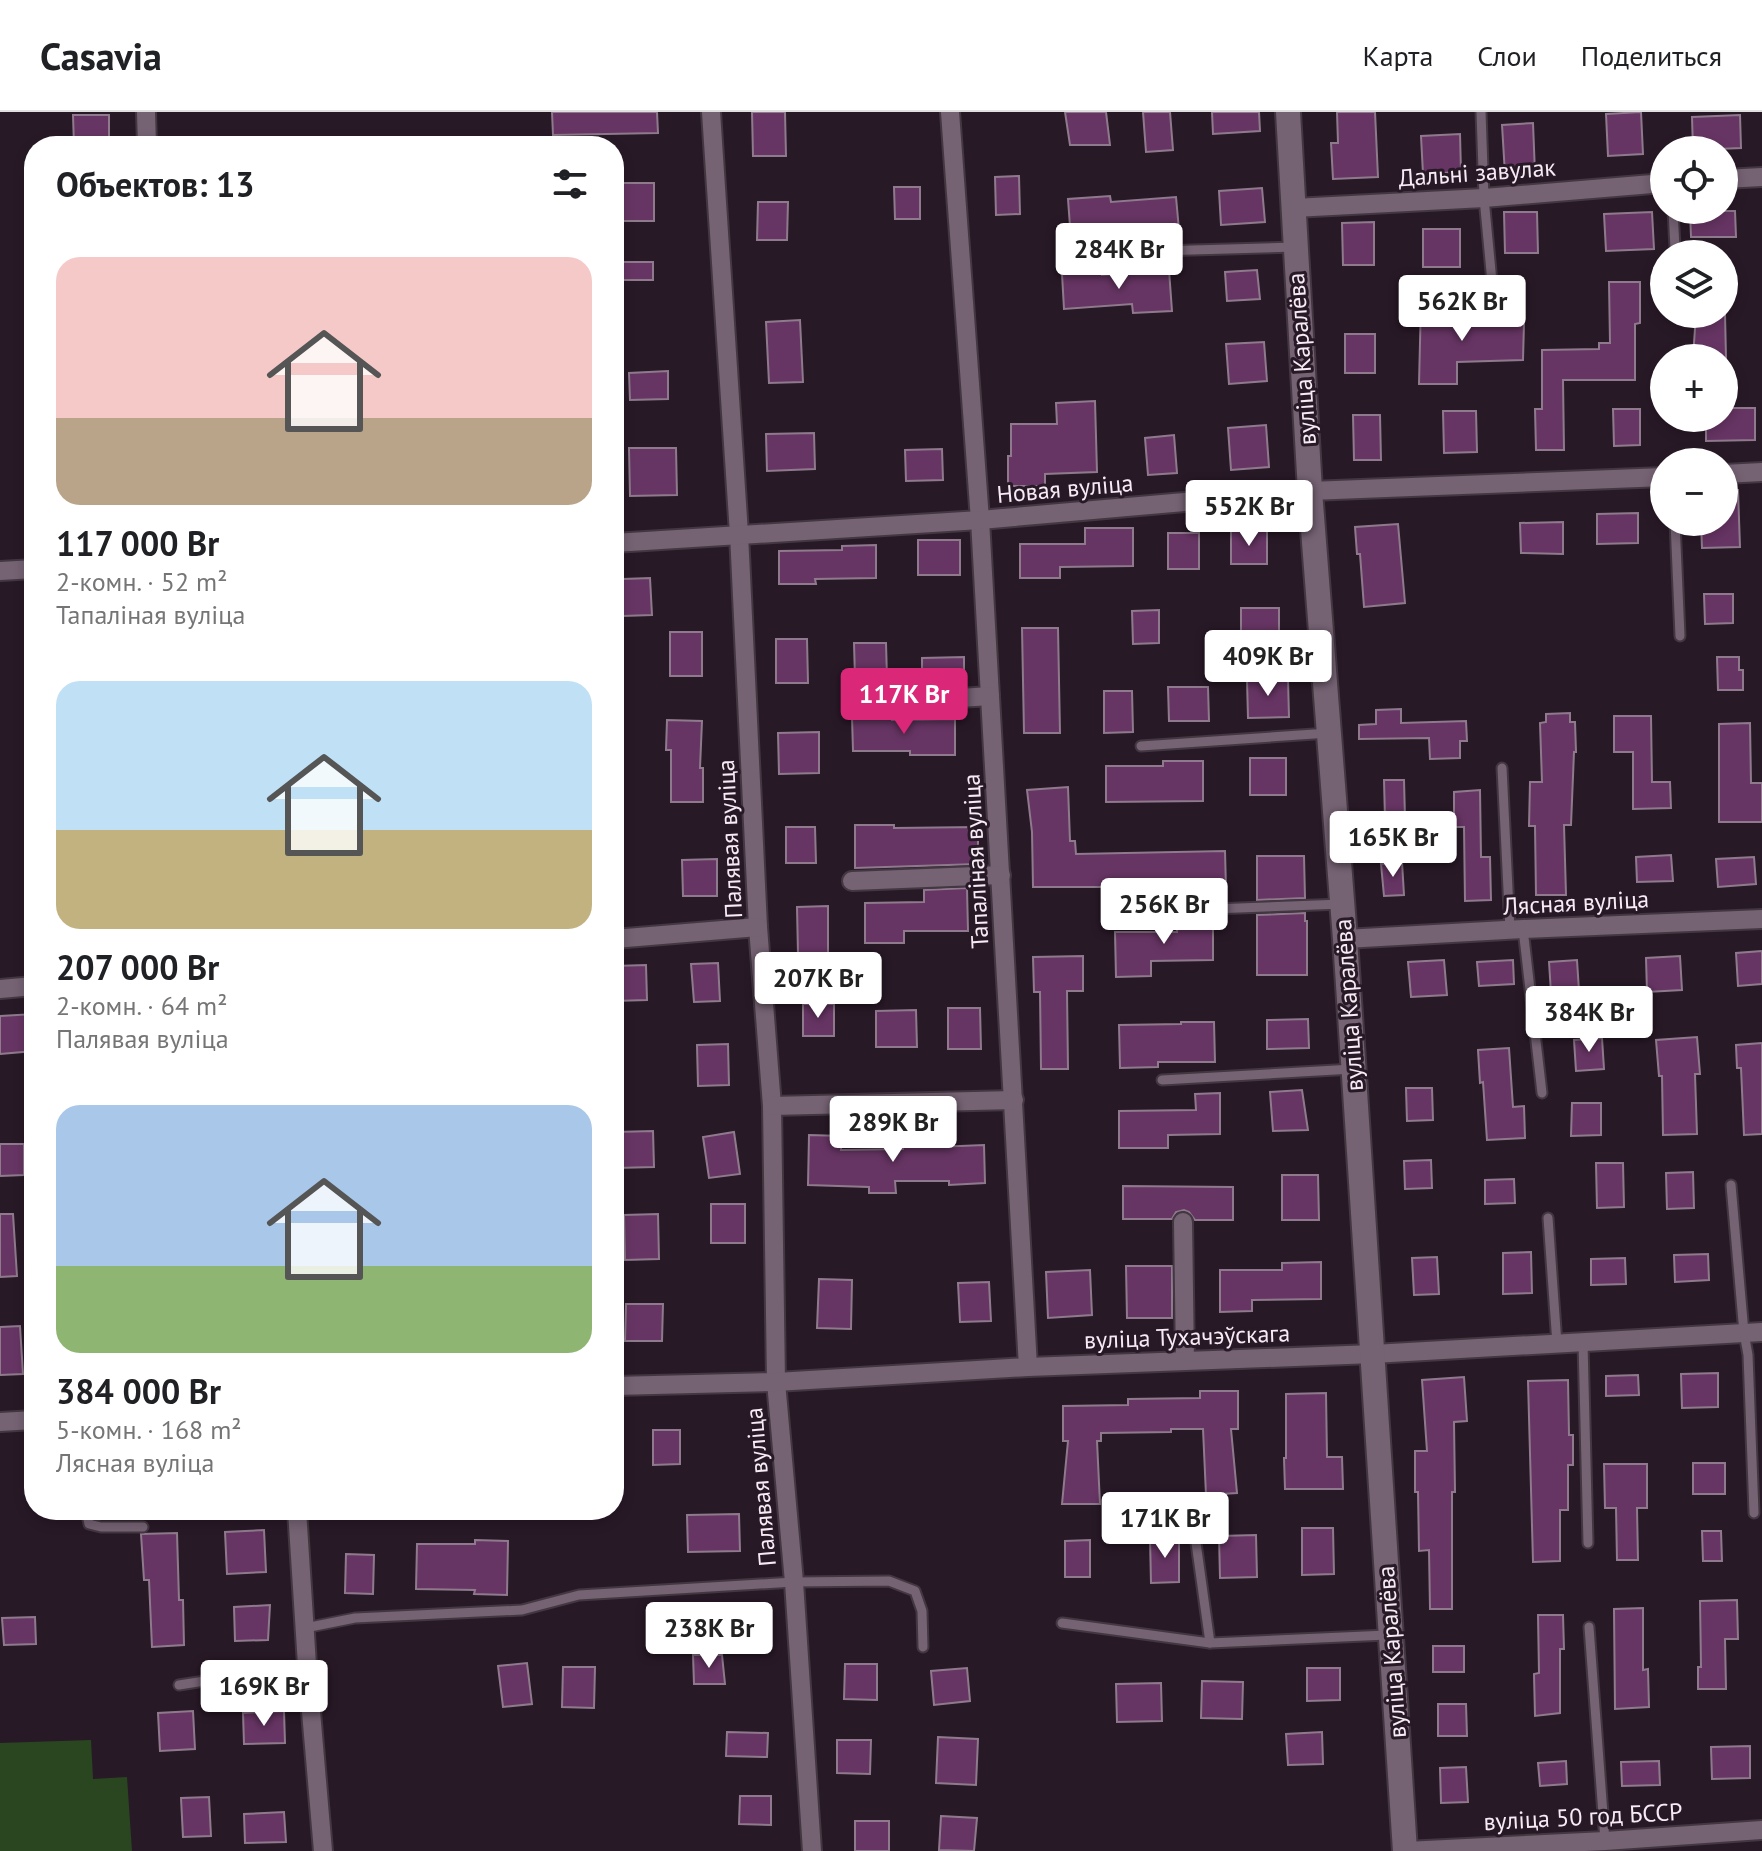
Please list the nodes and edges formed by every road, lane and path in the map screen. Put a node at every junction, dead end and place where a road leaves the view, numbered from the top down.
1 (146, 112) edge
2 (711, 112) edge
3 (950, 112) edge
4 (1288, 112) edge
5 (1481, 112) edge
6 (147, 136) edge
7 (1762, 177) edge
8 (1738, 178) edge
9 (1650, 184) edge
10 (1484, 198) junction
11 (1294, 208) junction
12 (1295, 247) junction
13 (1122, 252) dead end
14 (1492, 282) dead end
15 (1762, 472) edge
16 (1738, 473) edge
17 (1650, 478) edge
18 (1310, 491) junction
19 (980, 520) junction
20 (739, 534) junction
21 (1676, 536) edge
22 (624, 542) edge
23 (24, 570) edge
24 (0, 571) edge
25 (1680, 636) dead end
26 (853, 694) dead end
27 (990, 696) junction
28 (1329, 733) junction
29 (1141, 746) dead end
30 (1502, 768) dead end
31 (1001, 875) junction
32 (852, 881) dead end
33 (1342, 904) junction
34 (1160, 911) dead end
35 (1762, 919) edge
36 (758, 927) junction
37 (1516, 930) junction
38 (624, 938) edge
39 (1345, 939) junction
40 (24, 987) edge
41 (0, 989) edge
42 (1353, 1069) junction
43 (1162, 1080) dead end
44 (1542, 1093) dead end
45 (1014, 1100) junction
46 (772, 1106) junction
47 (1731, 1185) dead end
48 (1548, 1218) dead end
49 (1183, 1222) dead end
50 (1753, 1332) edge
51 (1583, 1343) junction
52 (1557, 1344) junction
53 (1373, 1354) junction
54 (1185, 1361) junction
55 (1028, 1367) junction
56 (776, 1382) junction
57 (624, 1386) edge
58 (24, 1421) edge
59 (0, 1422) edge
60 (1754, 1513) dead end
61 (1192, 1514) dead end
62 (88, 1520) edge
63 (298, 1520) edge
64 (143, 1527) dead end
65 (1588, 1543) dead end
66 (794, 1582) junction
67 (1062, 1623) dead end
68 (1589, 1627) dead end
69 (305, 1628) junction
70 (1391, 1635) junction
71 (1210, 1643) junction
72 (923, 1647) dead end
73 (307, 1665) junction
74 (179, 1685) dead end
75 (1762, 1830) edge
76 (1605, 1841) junction
77 (323, 1851) edge
78 (812, 1851) edge
79 (1406, 1851) edge

1 - 6 street
2 - 20 street, Палявая вуліца
3 - 19 street, Тапаліная вуліца
4 - 11 main road, вуліца Каралёва
5 - 10 lane
7 - 8 street
9 - 10 street, Дальні завулак
10 - 11 street, Дальні завулак
10 - 14 lane
11 - 12 main road, вуліца Каралёва
12 - 13 lane
12 - 18 main road, вуліца Каралёва
15 - 16 street
17 - 18 street, Новая вуліца
18 - 19 street, Новая вуліца
18 - 28 main road, вуліца Каралёва
19 - 20 street, Новая вуліца
19 - 27 street, Тапаліная вуліца
20 - 22 street, Новая вуліца
20 - 36 street, Палявая вуліца
21 - 25 lane
23 - 24 street
26 - 27 street
27 - 31 street, Тапаліная вуліца
28 - 29 lane
28 - 33 main road, вуліца Каралёва
30 - 37 lane
31 - 32 street
31 - 45 street, Тапаліная вуліца
33 - 34 lane
33 - 39 main road, вуліца Каралёва
35 - 37 street, Лясная вуліца
36 - 38 street
36 - 46 street, Палявая вуліца
37 - 39 street, Лясная вуліца
37 - 44 lane
39 - 42 main road, вуліца Каралёва
40 - 41 street
42 - 43 lane
42 - 53 main road, вуліца Каралёва
45 - 46 street
45 - 55 street, Тапаліная вуліца
46 - 56 street, Палявая вуліца
47 - 50 lane
48 - 52 lane
49 - 54 street
50 - 51 street, вуліца Тухачэўскага
50 - 60 lane
51 - 52 street, вуліца Тухачэўскага
51 - 65 lane
52 - 53 street, вуліца Тухачэўскага
53 - 54 street, вуліца Тухачэўскага
53 - 70 main road, вуліца Каралёва
54 - 55 street, вуліца Тухачэўскага
55 - 56 street, вуліца Тухачэўскага
56 - 57 street, вуліца Тухачэўскага
56 - 66 street, Палявая вуліца
58 - 59 street
61 - 71 lane
62 - 64 lane
63 - 69 street
66 - 69 lane
66 - 72 lane
66 - 78 street, Палявая вуліца
67 - 71 lane
68 - 76 lane
69 - 73 street
70 - 71 lane
70 - 79 main road, вуліца Каралёва
73 - 74 lane
73 - 77 street
75 - 76 street, вуліца 50 год БССР
76 - 79 street, вуліца 50 год БССР

